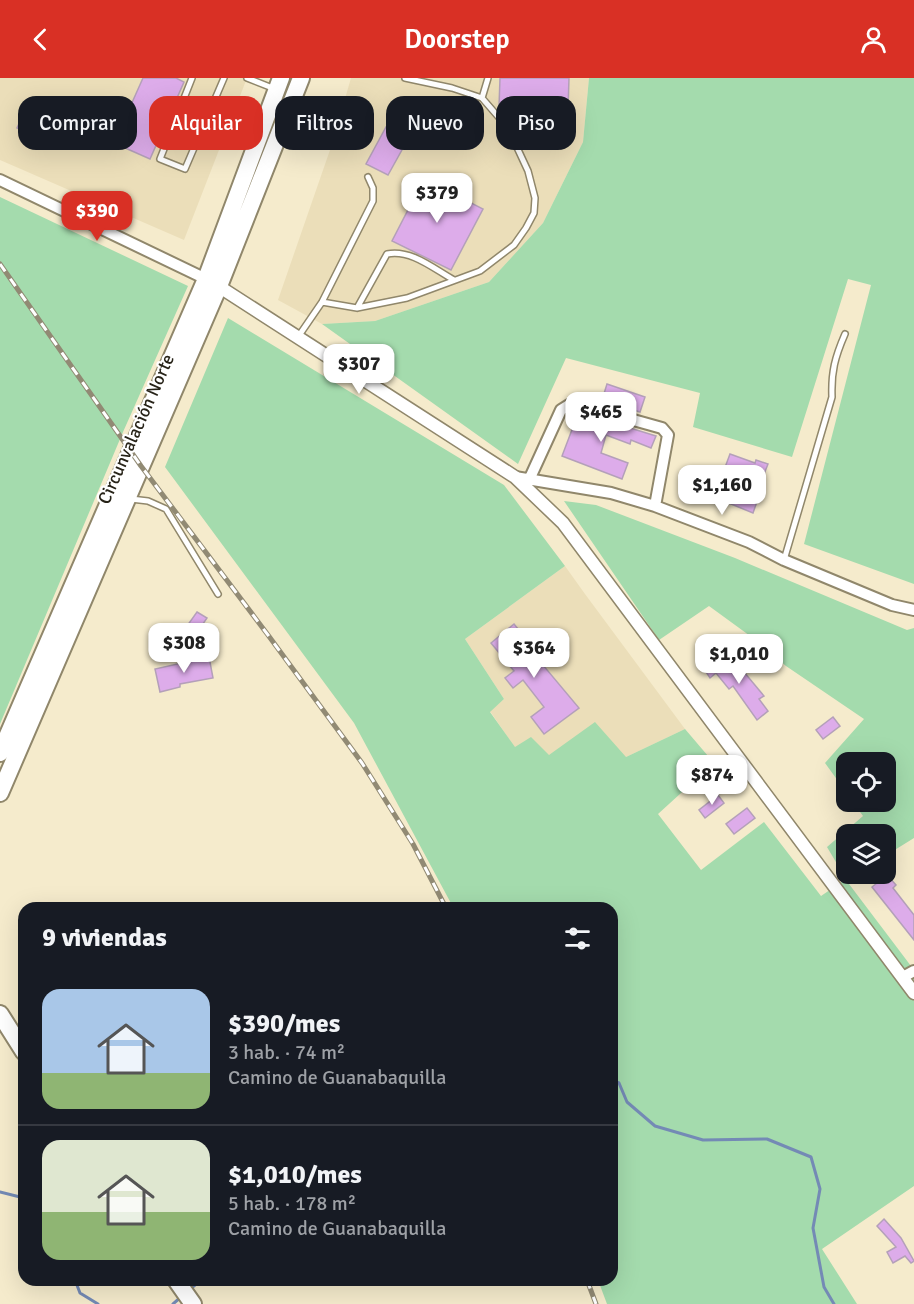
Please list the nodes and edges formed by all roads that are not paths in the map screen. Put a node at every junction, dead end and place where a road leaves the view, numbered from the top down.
1 (192, 78) edge
2 (224, 78) edge
3 (247, 78) edge
4 (301, 78) edge
5 (405, 78) edge
6 (488, 78) edge
7 (279, 84) edge
8 (293, 96) edge
9 (294, 96) edge
10 (476, 96) edge
11 (483, 96) edge
12 (484, 100) edge
13 (275, 141) edge
14 (368, 177) dead end
15 (0, 180) edge
16 (454, 280) junction
17 (213, 283) junction
18 (322, 302) junction
19 (357, 308) junction
20 (845, 334) dead end
21 (297, 339) junction
22 (515, 477) junction
23 (529, 480) junction
24 (127, 498) junction
25 (655, 506) junction
26 (784, 560) junction
27 (218, 594) dead end
28 (914, 610) edge
29 (0, 753) edge
30 (0, 793) edge
31 (908, 974) edge
32 (914, 993) edge
33 (2, 1019) edge
34 (18, 1043) edge
35 (181, 1286) edge
36 (192, 1303) edge

1 - 2 lane
3 - 7 lane
4 - 9 highway, Circunvalación Norte
5 - 10 lane
6 - 11 lane
7 - 8 highway
7 - 17 highway, Circunvalación Norte
12 - 16 lane
13 - 17 highway, Circunvalación Norte
14 - 18 lane
15 - 17 street
16 - 19 lane
16 - 19 lane
17 - 21 street
17 - 24 highway, Circunvalación Norte
17 - 29 highway, Circunvalación Norte
18 - 19 lane
18 - 21 lane
20 - 26 lane
21 - 22 street
22 - 23 street
22 - 31 street
23 - 25 street
23 - 25 street
24 - 27 lane
24 - 30 highway, Circunvalación Norte
25 - 26 street
26 - 28 street
31 - 32 street
33 - 34 highway
35 - 36 highway

